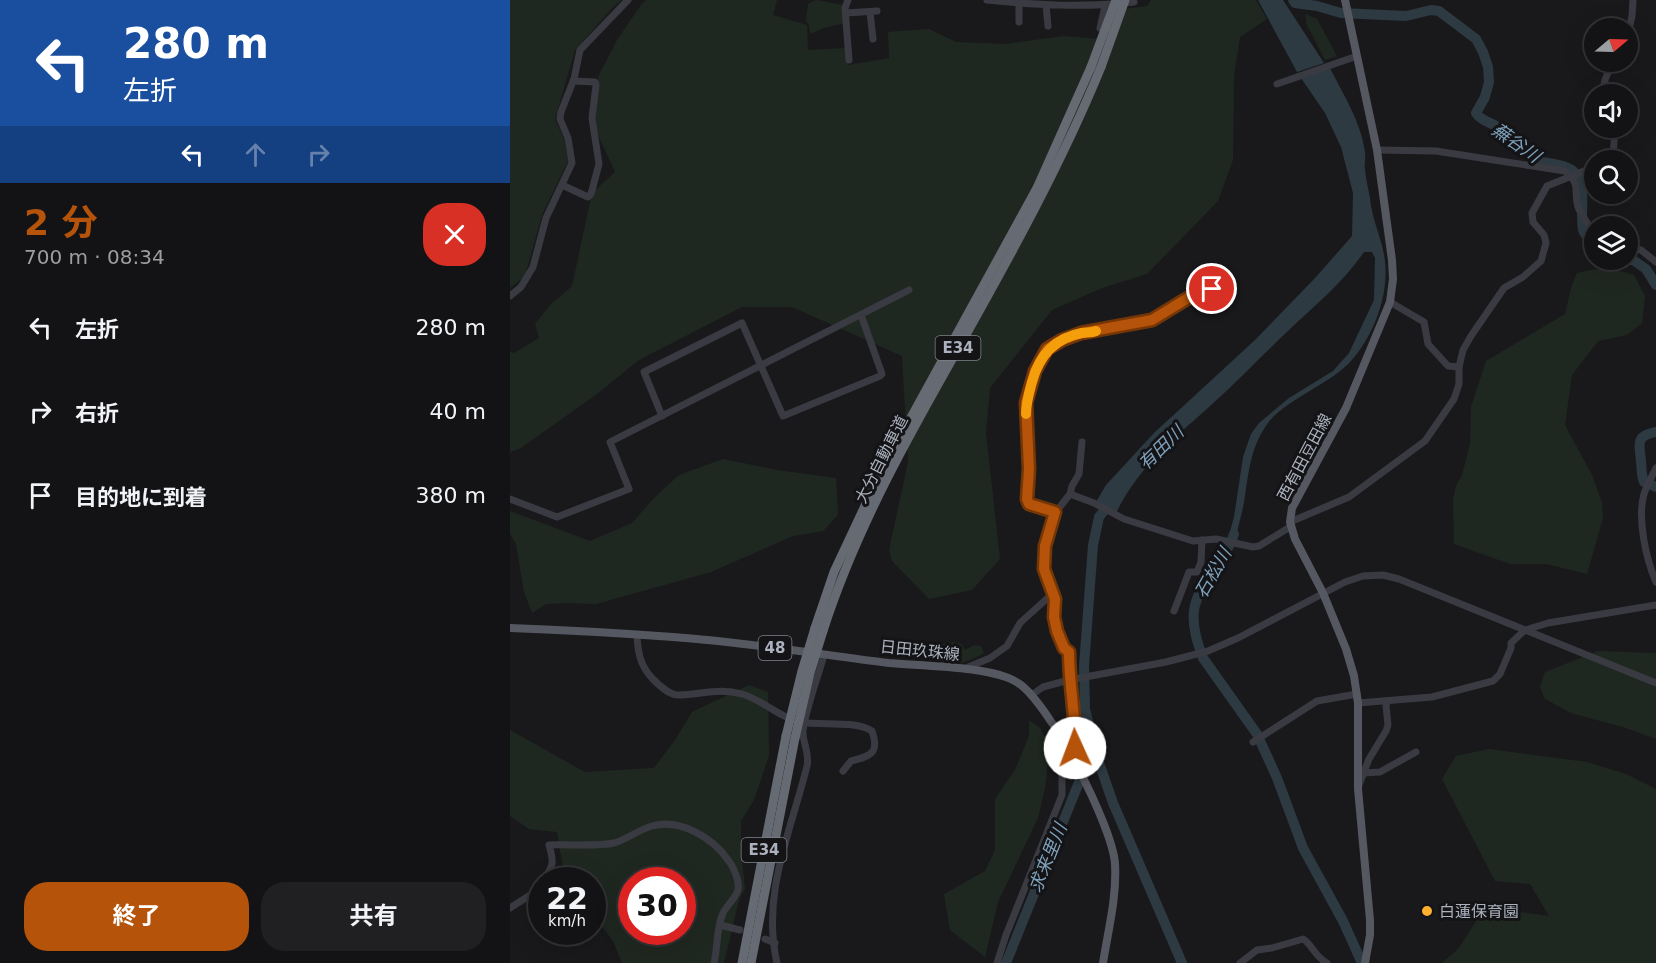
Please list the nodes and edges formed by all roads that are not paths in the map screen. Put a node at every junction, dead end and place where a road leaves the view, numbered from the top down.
1 (628, 0) edge
2 (848, 0) edge
3 (987, 0) edge
4 (1116, 0) edge
5 (1345, 0) edge
6 (1633, 0) edge
7 (1130, 1) edge
8 (1019, 3) junction
9 (1046, 5) junction
10 (1105, 6) junction
11 (846, 13) junction
12 (1632, 18) edge
13 (1019, 22) dead end
14 (1048, 26) dead end
15 (1100, 28) dead end
16 (873, 39) dead end
17 (1357, 56) junction
18 (849, 60) dead end
19 (1096, 67) junction
20 (573, 81) junction
21 (1277, 84) dead end
22 (1377, 150) junction
23 (1584, 170) edge
24 (1574, 174) junction
25 (562, 185) junction
26 (1584, 216) edge
27 (1638, 250) edge
28 (1656, 262) edge
29 (1208, 274) dead end
30 (909, 290) dead end
31 (510, 296) edge
32 (1390, 302) junction
33 (861, 315) junction
34 (760, 366) junction
35 (1459, 367) junction
36 (662, 416) junction
37 (1082, 442) dead end
38 (1656, 468) edge
39 (1070, 494) junction
40 (510, 499) edge
41 (1055, 512) junction
42 (1290, 524) junction
43 (1202, 540) junction
44 (1656, 582) edge
45 (1323, 593) junction
46 (1052, 594) junction
47 (1656, 605) edge
48 (1174, 611) dead end
49 (510, 628) edge
50 (1525, 630) junction
51 (637, 636) junction
52 (824, 655) junction
53 (961, 670) junction
54 (1069, 680) junction
55 (1656, 683) edge
56 (1033, 694) junction
57 (1358, 699) junction
58 (1387, 702) junction
59 (805, 722) junction
60 (790, 737) junction
61 (1253, 742) dead end
62 (1416, 753) dead end
63 (1071, 756) junction
64 (843, 771) dead end
65 (1364, 773) junction
66 (1358, 789) junction
67 (552, 867) edge
68 (528, 897) edge
69 (510, 908) edge
70 (720, 926) junction
71 (740, 930) dead end
72 (765, 939) dead end
73 (775, 943) junction
74 (1366, 959) edge
75 (714, 963) edge
76 (742, 963) edge
77 (751, 963) edge
78 (777, 963) edge
79 (997, 963) edge
80 (1103, 963) edge
81 (1240, 963) edge
82 (1327, 963) edge

1 - 20 street
2 - 11 street
3 - 8 street
4 - 19 highway, 大分自動車道 / E34, bridge
5 - 17 main road, 西有田豆田線
6 - 12 street
7 - 10 street
7 - 19 highway, 大分自動車道 / E34, bridge
8 - 9 street
8 - 13 street
9 - 10 street
9 - 14 street
10 - 15 street
11 - 16 street
11 - 18 street
17 - 21 street
17 - 22 main road, 西有田豆田線
19 - 60 highway, 大分自動車道 / E34, bridge
20 - 25 street
20 - 25 street
22 - 24 street
22 - 32 main road, 西有田豆田線
23 - 24 street
24 - 26 street
24 - 35 street
25 - 31 street
27 - 28 street
29 - 41 street
30 - 33 street
32 - 35 street
32 - 42 main road, 西有田豆田線
33 - 34 street
33 - 34 street
34 - 36 street
34 - 36 street
35 - 42 street
36 - 40 street
37 - 39 street
38 - 44 street
39 - 41 street
39 - 43 street
41 - 46 street
42 - 43 street
42 - 45 main road, 西有田豆田線
43 - 48 street
45 - 50 street
45 - 54 street
45 - 57 main road, 西有田豆田線
46 - 53 street
46 - 54 street
47 - 50 street
49 - 51 main road, 日田玖珠線 / 48
50 - 55 street
50 - 58 street
51 - 52 main road, 日田玖珠線 / 48
51 - 59 street
52 - 53 main road, 日田玖珠線 / 48
52 - 59 street
53 - 56 main road, 日田玖珠線 / 48
54 - 56 street
54 - 63 street
56 - 63 main road, 日田玖珠線 / 48
57 - 58 street
57 - 61 street
57 - 66 main road, 西有田豆田線
58 - 65 street
59 - 64 street
59 - 73 street
60 - 76 highway, 大分自動車道 / E34
60 - 77 highway, 大分自動車道 / E34
62 - 65 street
63 - 79 street
63 - 80 main road, 日田玖珠線 / 48
65 - 66 street
66 - 74 main road, 西有田豆田線
67 - 70 street
68 - 69 street
70 - 71 street
70 - 75 street
72 - 73 street
73 - 78 street
81 - 82 street

